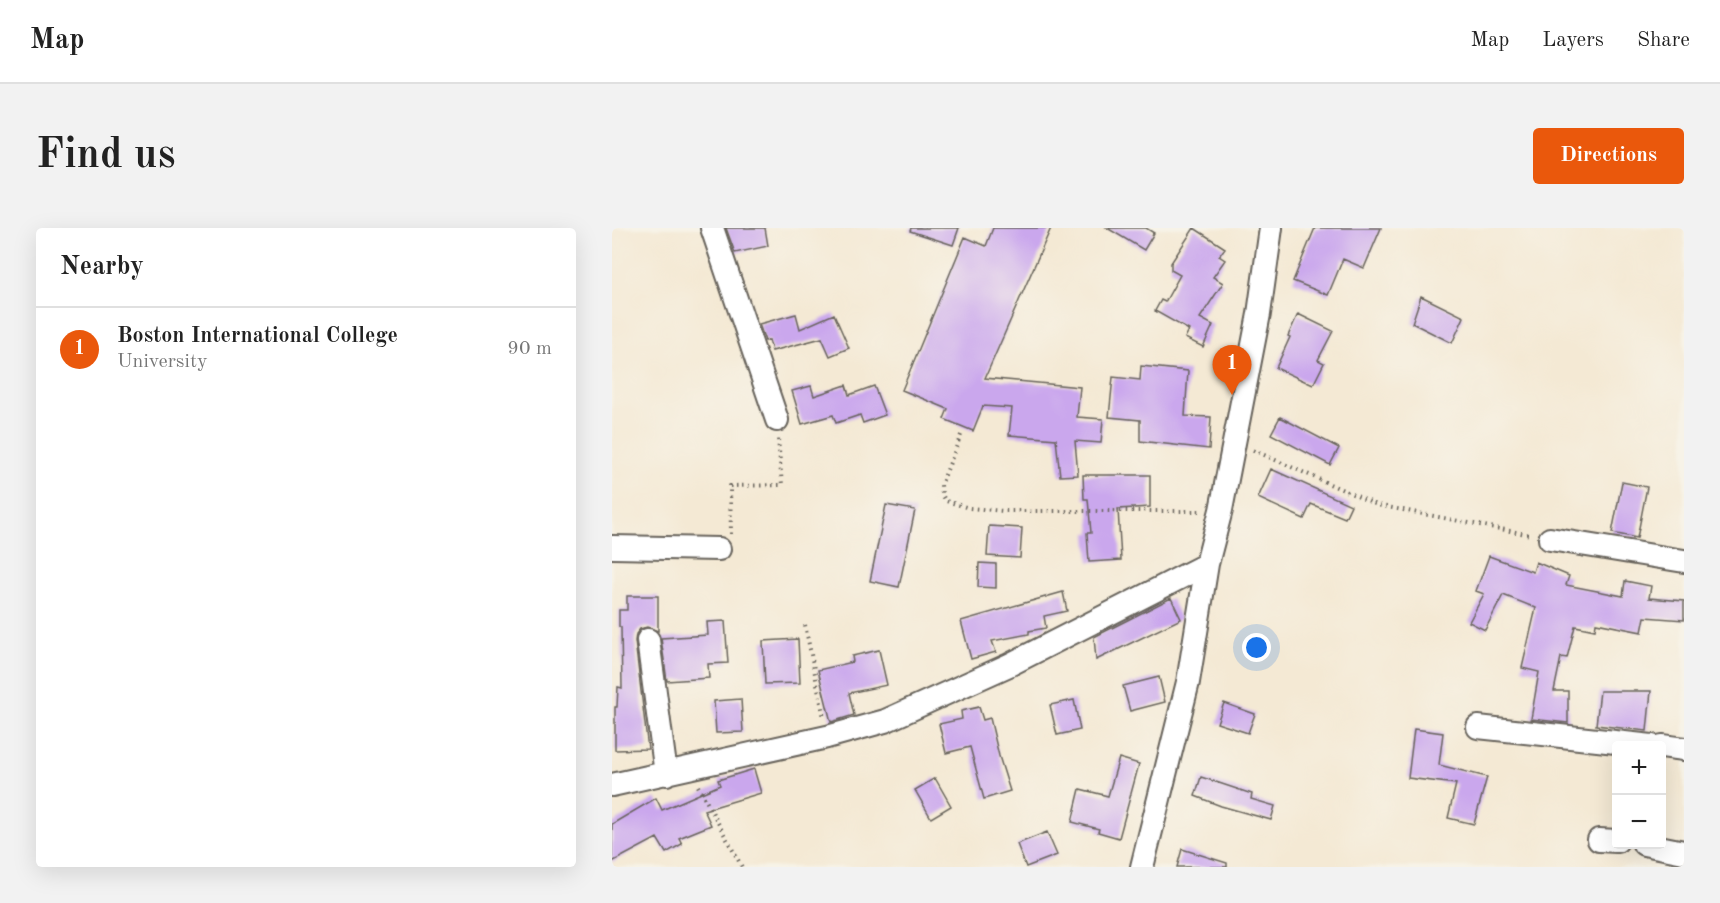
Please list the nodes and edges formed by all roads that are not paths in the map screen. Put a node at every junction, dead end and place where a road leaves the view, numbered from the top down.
1 (712, 228) edge
2 (1271, 228) edge
3 (777, 420) road end
4 (1550, 539) road end
5 (612, 547) edge
6 (719, 549) road end
7 (1684, 561) edge
8 (1207, 564) junction
9 (648, 640) dead end
10 (1478, 727) dead end
11 (1612, 742) edge
12 (1666, 747) edge
13 (1684, 749) edge
14 (666, 774) junction
15 (612, 785) edge
16 (1666, 848) edge
17 (1684, 852) edge
18 (1142, 867) edge

1 - 3 street
2 - 8 street
4 - 7 street
5 - 6 street
8 - 14 street
8 - 18 street
9 - 14 street
10 - 11 street
12 - 13 street
14 - 15 street
16 - 17 street

